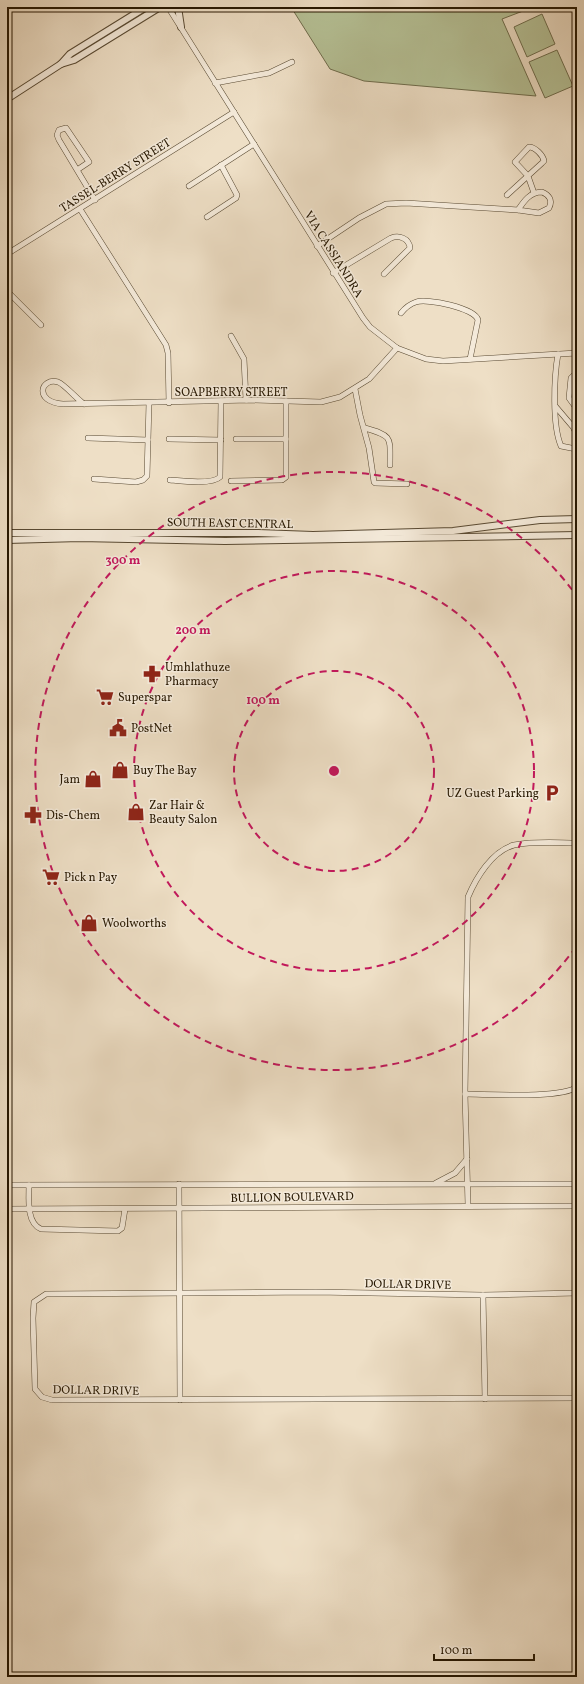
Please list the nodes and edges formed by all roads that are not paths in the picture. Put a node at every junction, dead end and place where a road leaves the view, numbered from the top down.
1 (146, 7) edge
2 (160, 7) edge
3 (168, 7) edge
4 (178, 7) edge
5 (180, 28) junction
6 (292, 62) dead end
7 (61, 64) junction
8 (215, 83) junction
9 (7, 99) edge
10 (234, 112) junction
11 (254, 144) junction
12 (221, 165) junction
13 (78, 170) junction
14 (528, 176) junction
15 (189, 186) dead end
16 (534, 193) junction
17 (506, 195) dead end
18 (95, 200) junction
19 (80, 209) junction
20 (518, 210) junction
21 (207, 217) dead end
22 (317, 246) junction
23 (7, 254) edge
24 (334, 273) junction
25 (384, 274) dead end
26 (7, 291) edge
27 (401, 313) dead end
28 (41, 325) dead end
29 (231, 336) dead end
30 (397, 348) junction
31 (577, 353) edge
32 (558, 354) junction
33 (470, 360) junction
34 (577, 372) edge
35 (355, 389) junction
36 (246, 400) junction
37 (221, 401) junction
38 (286, 401) junction
39 (148, 403) junction
40 (169, 403) junction
41 (84, 404) junction
42 (556, 407) junction
43 (577, 409) edge
44 (365, 428) junction
45 (577, 436) edge
46 (88, 438) dead end
47 (169, 439) dead end
48 (236, 439) dead end
49 (148, 440) junction
50 (221, 440) junction
51 (286, 440) junction
52 (577, 440) edge
53 (576, 449) edge
54 (390, 464) dead end
55 (94, 479) dead end
56 (170, 480) dead end
57 (231, 481) dead end
58 (407, 484) dead end
59 (577, 519) edge
60 (7, 533) edge
61 (453, 534) junction
62 (577, 535) edge
63 (7, 540) edge
64 (577, 843) edge
65 (577, 1087) edge
66 (465, 1094) junction
67 (467, 1160) junction
68 (179, 1184) junction
69 (433, 1184) junction
70 (467, 1184) junction
71 (577, 1184) edge
72 (7, 1185) edge
73 (29, 1185) junction
74 (468, 1205) junction
75 (577, 1206) edge
76 (7, 1209) edge
77 (29, 1209) junction
78 (125, 1209) junction
79 (179, 1209) junction
80 (577, 1292) edge
81 (180, 1293) junction
82 (484, 1295) junction
83 (577, 1398) edge
84 (485, 1399) junction
85 (180, 1400) junction

1 - 7 street
2 - 7 street
3 - 5 street, VIA CASSIANDRA
4 - 5 street
5 - 8 street, VIA CASSIANDRA
6 - 8 street
7 - 9 street
8 - 10 street, VIA CASSIANDRA
10 - 11 street, VIA CASSIANDRA
10 - 18 street, TASSEL-BERRY STREET
11 - 12 street
11 - 22 street, VIA CASSIANDRA
12 - 15 street
12 - 21 street
13 - 13 street
13 - 18 street
14 - 14 street
14 - 16 street
14 - 17 street
16 - 20 street
16 - 20 street
18 - 19 street, TASSEL-BERRY STREET
19 - 23 street, TASSEL-BERRY STREET
19 - 40 street, SOAPBERRY STREET
20 - 22 street
22 - 24 street, VIA CASSIANDRA
24 - 25 street
24 - 30 street, VIA CASSIANDRA
26 - 28 street
27 - 33 street
29 - 36 street
30 - 33 street, VIA CASSIANDRA
30 - 35 street, SOAPBERRY STREET
31 - 32 street, VIA CASSIANDRA
32 - 33 street, VIA CASSIANDRA
32 - 42 street
34 - 43 street
35 - 38 street, SOAPBERRY STREET
35 - 44 street
36 - 37 street, SOAPBERRY STREET
36 - 38 street, SOAPBERRY STREET
37 - 40 street, SOAPBERRY STREET
37 - 50 street
38 - 51 street
39 - 40 street
39 - 41 street
39 - 49 street
41 - 41 street
42 - 45 street
42 - 53 street
44 - 54 street
44 - 58 street
46 - 49 street
47 - 50 street
48 - 51 street
49 - 55 street
50 - 56 street
51 - 57 street
52 - 53 street
59 - 61 street
60 - 61 street, SOUTH EAST CENTRAL
61 - 62 street
61 - 63 street, SOUTH EAST CENTRAL
64 - 66 street
65 - 66 street
66 - 67 street
67 - 69 street
67 - 70 street
68 - 69 street, BULLION BOULEVARD
68 - 73 street, BULLION BOULEVARD
68 - 79 street
69 - 70 street, BULLION BOULEVARD
70 - 71 street, BULLION BOULEVARD
70 - 74 street
72 - 73 street, BULLION BOULEVARD
73 - 77 street
74 - 75 street, BULLION BOULEVARD
74 - 79 street, BULLION BOULEVARD
76 - 77 street, BULLION BOULEVARD
77 - 78 street, BULLION BOULEVARD
77 - 78 street
78 - 79 street, BULLION BOULEVARD
79 - 81 street
80 - 82 street, DOLLAR DRIVE
81 - 82 street, DOLLAR DRIVE
81 - 85 street
81 - 85 street, DOLLAR DRIVE
82 - 84 street
83 - 84 street, DOLLAR DRIVE
84 - 85 street, DOLLAR DRIVE

